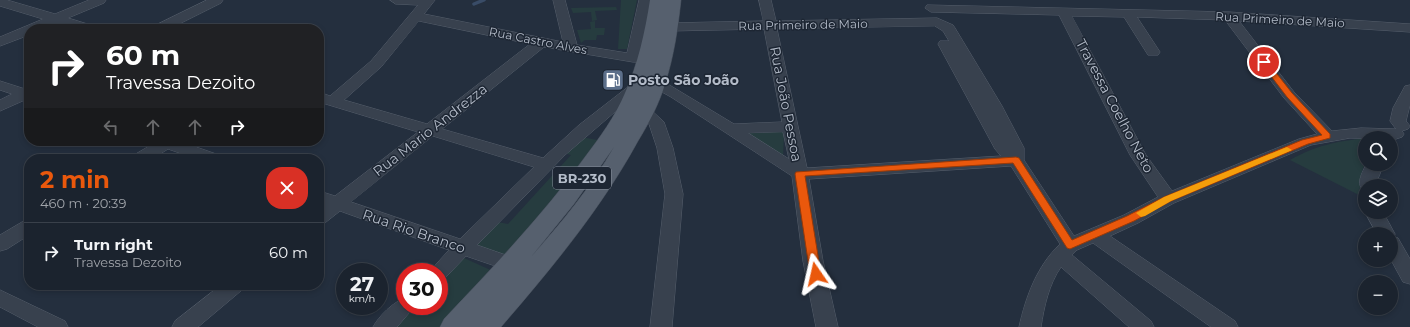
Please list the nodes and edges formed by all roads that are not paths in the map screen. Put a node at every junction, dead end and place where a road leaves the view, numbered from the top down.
1 (100, 0) edge
2 (217, 0) edge
3 (396, 0) edge
4 (559, 0) edge
5 (645, 0) edge
6 (658, 0) edge
7 (673, 0) edge
8 (765, 0) edge
9 (1132, 0) edge
10 (428, 1) edge
11 (0, 2) edge
12 (929, 4) edge
13 (1064, 12) junction
14 (1128, 14) junction
15 (1149, 14) junction
16 (415, 16) junction
17 (1229, 16) junction
18 (54, 19) junction
19 (937, 22) junction
20 (42, 24) edge
21 (72, 24) edge
22 (169, 24) edge
23 (770, 26) junction
24 (669, 27) junction
25 (1410, 28) edge
26 (24, 32) edge
27 (0, 42) edge
28 (541, 42) junction
29 (571, 48) junction
30 (1153, 52) dead end
31 (647, 59) junction
32 (0, 85) edge
33 (647, 85) junction
34 (1410, 89) edge
35 (24, 92) edge
36 (24, 95) edge
37 (326, 99) edge
38 (0, 106) edge
39 (636, 110) junction
40 (790, 127) junction
41 (729, 129) junction
42 (430, 131) junction
43 (1400, 131) edge
44 (1327, 136) junction
45 (160, 146) edge
46 (180, 146) edge
47 (148, 154) edge
48 (200, 154) edge
49 (1016, 160) junction
50 (546, 165) junction
51 (800, 174) junction
52 (324, 199) edge
53 (1168, 199) junction
54 (337, 204) junction
55 (324, 214) edge
56 (24, 229) edge
57 (552, 233) junction
58 (1094, 234) junction
59 (0, 244) edge
60 (462, 248) junction
61 (1065, 250) junction
62 (1398, 250) edge
63 (448, 263) edge
64 (510, 264) junction
65 (1410, 277) edge
66 (229, 290) edge
67 (0, 298) edge
68 (503, 307) junction
69 (396, 315) edge
70 (57, 327) edge
71 (183, 327) edge
72 (384, 327) edge
73 (454, 327) edge
74 (485, 327) edge
75 (494, 327) edge
76 (662, 327) edge
77 (827, 327) edge
78 (1030, 327) edge
79 (1143, 327) edge
80 (1227, 327) edge

1 - 18 street
2 - 22 street
3 - 10 street
4 - 29 street
5 - 31 street
6 - 31 main road, BR-230
7 - 24 main road, BR-230
8 - 23 street, Rua João Pessoa
9 - 15 street
10 - 16 street
11 - 18 street
12 - 13 street, Rua Primeiro de Maio
12 - 19 street
13 - 14 street, Rua Primeiro de Maio
13 - 53 street, Travessa Coelho Neto
14 - 15 street, Rua Primeiro de Maio
14 - 30 street
15 - 17 street, Rua Primeiro de Maio
16 - 28 street, Rua Castro Alves
16 - 37 street
17 - 25 street, Rua Primeiro de Maio
17 - 44 street
18 - 20 street
18 - 21 street
19 - 23 street, Rua Primeiro de Maio
19 - 49 street
23 - 24 street, Rua Primeiro de Maio
23 - 40 street, Rua João Pessoa
24 - 31 main road, BR-230
26 - 27 street
28 - 29 street, Rua Castro Alves
28 - 42 street, Rua Mario Andrezza
29 - 31 street, Rua Castro Alves
31 - 33 main road, BR-230
32 - 35 street
33 - 39 main road, BR-230
33 - 41 street
33 - 50 street
34 - 43 street
36 - 38 street
37 - 42 street
39 - 57 main road, BR-230
39 - 76 street
40 - 41 street
40 - 51 street, Rua João Pessoa
41 - 51 street
42 - 50 street
42 - 54 street, Rua Mario Andrezza
43 - 44 street
44 - 53 street
45 - 47 street
46 - 48 street
49 - 51 street
49 - 61 street
50 - 60 street
51 - 77 street, Rua João Pessoa
52 - 54 street, Rua Rio Branco
53 - 58 street
54 - 55 street, Rua Mario Andrezza
54 - 60 street, Rua Rio Branco
56 - 59 street
57 - 64 main road, BR-230
57 - 68 main road, BR-230
58 - 61 street
58 - 80 street
60 - 63 street
60 - 64 street, Rua Rio Branco
61 - 78 street
61 - 79 street
62 - 65 street
64 - 73 main road, BR-230
66 - 71 street
67 - 70 street
68 - 74 main road, BR-230
68 - 75 street
69 - 72 street

